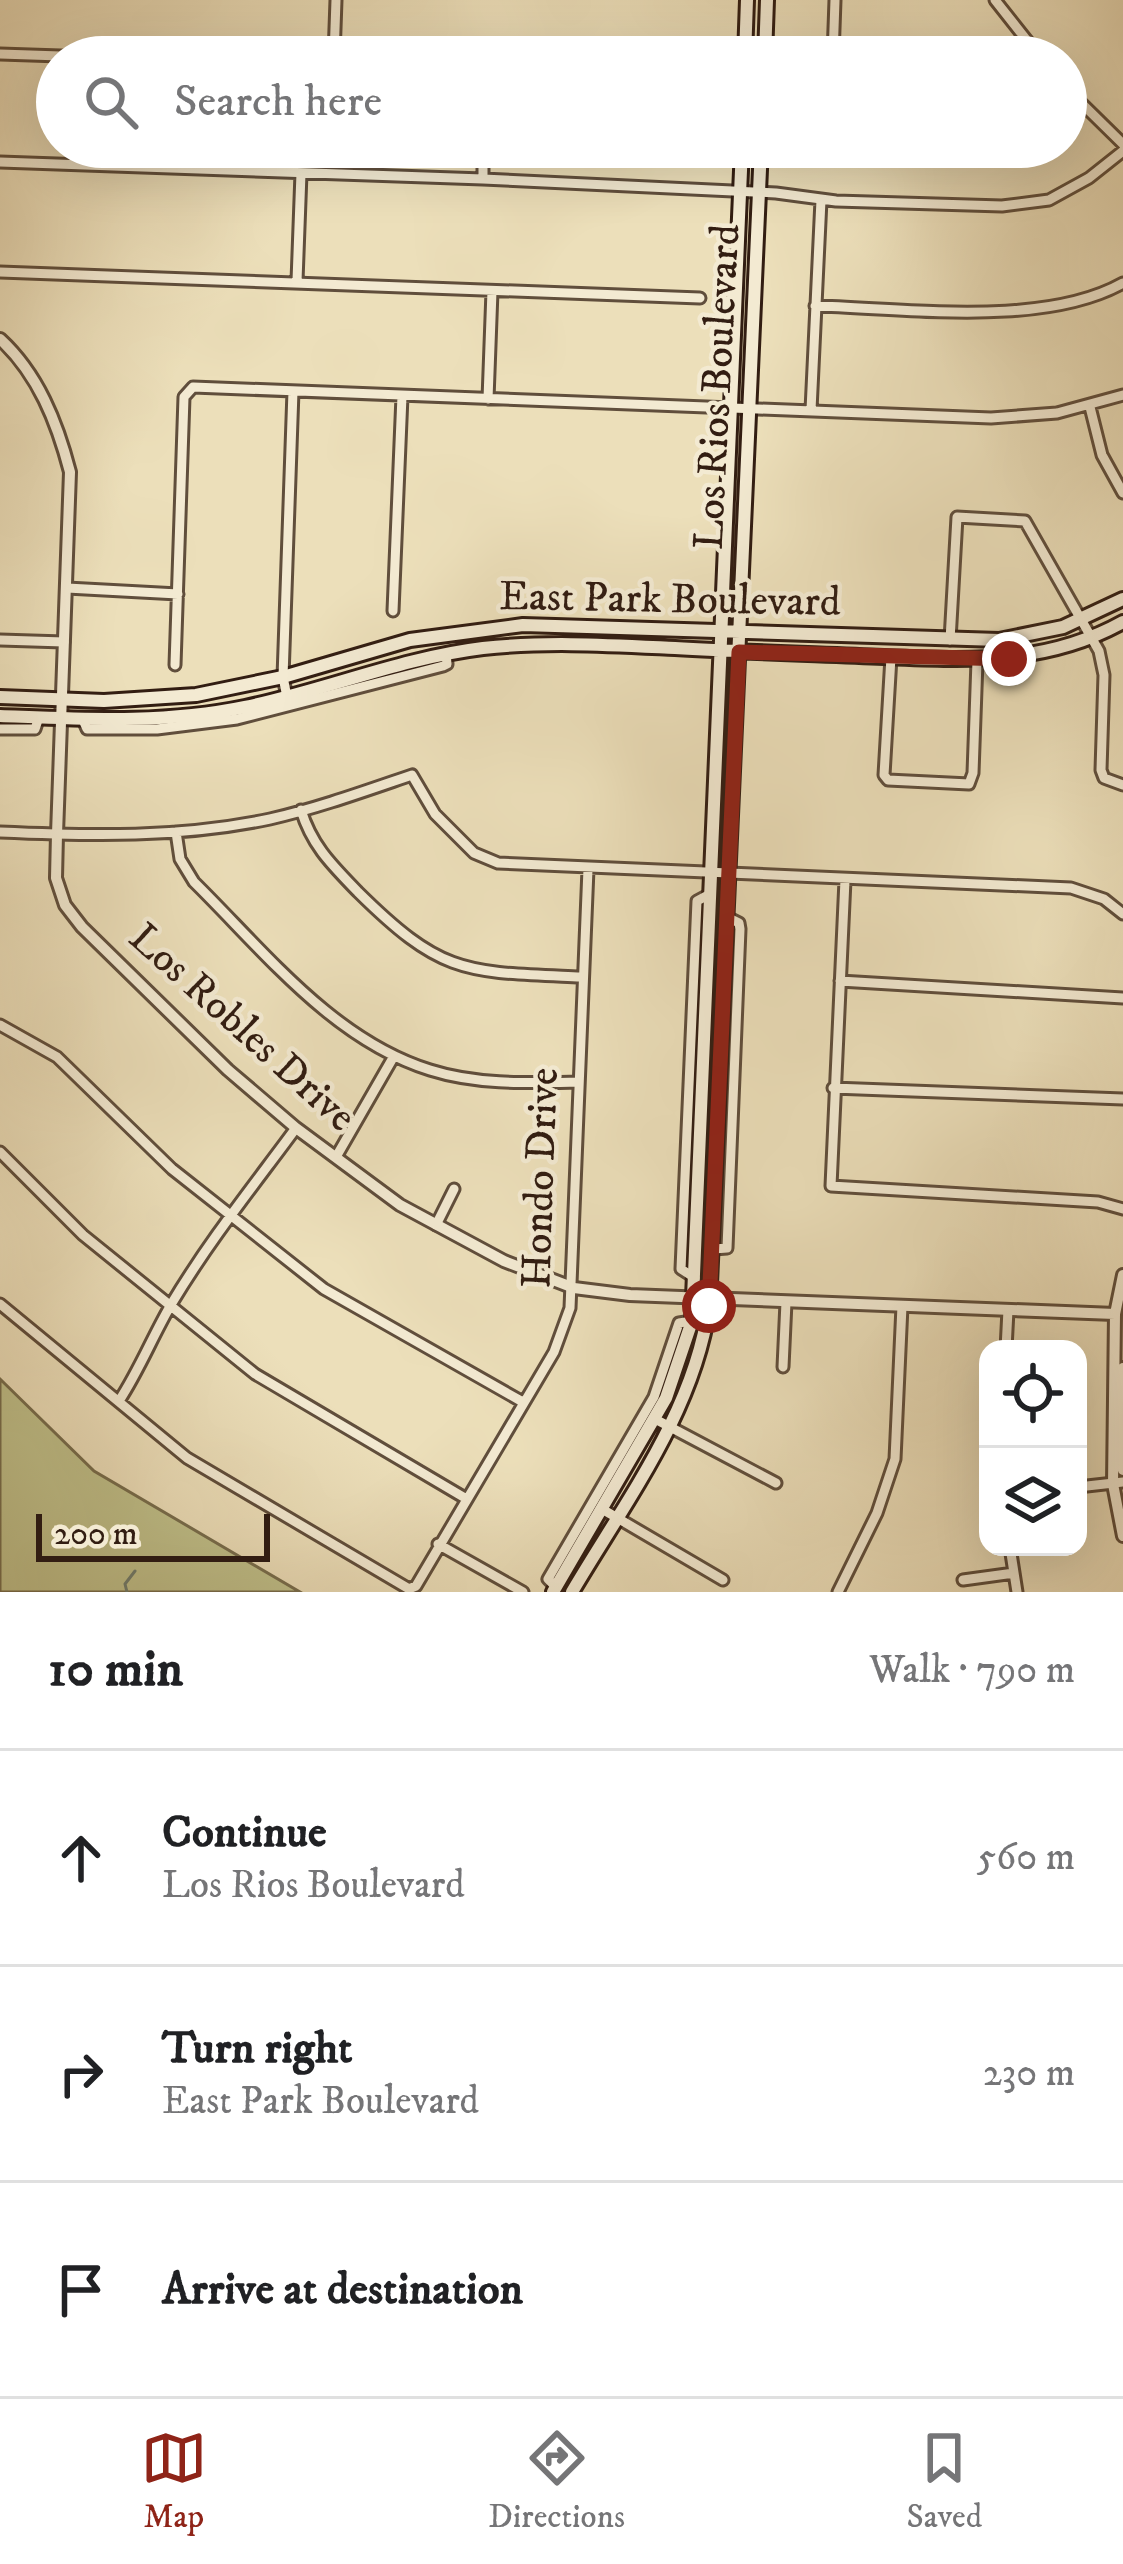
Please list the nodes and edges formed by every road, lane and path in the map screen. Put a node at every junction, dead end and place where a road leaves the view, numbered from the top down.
1 (336, 0) edge
2 (747, 0) edge
3 (767, 0) edge
4 (835, 0) edge
5 (995, 0) edge
6 (335, 36) edge
7 (746, 36) edge
8 (766, 36) edge
9 (834, 36) edge
10 (1023, 36) edge
11 (0, 54) edge
12 (36, 56) edge
13 (1087, 110) edge
14 (1123, 147) edge
15 (0, 162) edge
16 (36, 163) edge
17 (173, 168) edge
18 (483, 168) edge
19 (741, 168) edge
20 (761, 168) edge
21 (301, 173) junction
22 (483, 179) junction
23 (740, 191) junction
24 (760, 192) junction
25 (821, 200) junction
26 (0, 272) edge
27 (297, 281) junction
28 (1123, 283) edge
29 (492, 290) junction
30 (700, 298) dead end
31 (815, 306) junction
32 (0, 338) edge
33 (293, 391) junction
34 (1123, 395) edge
35 (402, 396) junction
36 (488, 399) junction
37 (1090, 406) junction
38 (731, 409) junction
39 (749, 409) junction
40 (811, 410) junction
41 (1123, 493) edge
42 (726, 501) junction
43 (746, 501) junction
44 (68, 588) junction
45 (178, 594) junction
46 (1123, 599) edge
47 (393, 611) dead end
48 (1082, 620) junction
49 (1123, 622) edge
50 (523, 626) junction
51 (720, 632) junction
52 (741, 632) junction
53 (1094, 638) junction
54 (891, 639) junction
55 (0, 640) edge
56 (950, 640) junction
57 (64, 642) junction
58 (524, 645) junction
59 (719, 650) junction
60 (739, 652) junction
61 (446, 654) junction
62 (891, 657) junction
63 (977, 661) junction
64 (175, 665) dead end
65 (283, 677) junction
66 (0, 697) edge
67 (287, 697) junction
68 (62, 699) junction
69 (0, 716) edge
70 (39, 717) junction
71 (61, 718) junction
72 (83, 720) junction
73 (0, 729) edge
74 (715, 774) junction
75 (733, 777) junction
76 (1123, 785) edge
77 (301, 810) junction
78 (0, 832) edge
79 (176, 832) junction
80 (57, 834) junction
81 (588, 869) junction
82 (711, 874) junction
83 (729, 875) junction
84 (845, 880) junction
85 (1122, 912) edge
86 (581, 977) junction
87 (840, 981) junction
88 (1123, 998) edge
89 (0, 1025) edge
90 (394, 1056) junction
91 (578, 1082) junction
92 (833, 1088) junction
93 (1123, 1099) edge
94 (296, 1128) junction
95 (0, 1152) edge
96 (336, 1157) junction
97 (454, 1189) dead end
98 (1123, 1209) edge
99 (230, 1216) junction
100 (436, 1225) junction
101 (1123, 1275) edge
102 (574, 1288) junction
103 (693, 1298) junction
104 (710, 1299) junction
105 (786, 1302) junction
106 (0, 1304) edge
107 (170, 1306) junction
108 (902, 1306) junction
109 (1008, 1310) junction
110 (1119, 1314) edge
111 (692, 1321) junction
112 (1006, 1340) edge
113 (783, 1367) dead end
114 (1123, 1368) edge
115 (119, 1401) junction
116 (521, 1401) junction
117 (655, 1419) junction
118 (670, 1426) junction
119 (1123, 1470) edge
120 (776, 1483) dead end
121 (1118, 1483) edge
122 (1087, 1486) edge
123 (465, 1498) junction
124 (602, 1509) junction
125 (616, 1517) junction
126 (1123, 1536) edge
127 (438, 1544) junction
128 (1011, 1556) edge
129 (1013, 1573) junction
130 (723, 1580) dead end
131 (963, 1580) dead end
132 (409, 1589) edge
133 (554, 1590) edge
134 (524, 1592) edge
135 (572, 1592) edge
136 (838, 1592) edge
137 (1017, 1592) edge

1 - 6 street
2 - 7 main road
3 - 8 main road
4 - 9 street
5 - 10 street
11 - 12 street
13 - 14 street
14 - 25 street
15 - 16 street
17 - 21 street
18 - 22 street
19 - 23 main road, Los Rios Boulevard
20 - 24 main road, Los Rios Boulevard
21 - 22 street
21 - 27 street
22 - 23 street
23 - 24 street
23 - 38 main road, Los Rios Boulevard
24 - 25 street
24 - 39 main road, Los Rios Boulevard
25 - 31 street
26 - 27 street
27 - 29 street
28 - 31 street
29 - 30 street
29 - 36 street
31 - 40 street
32 - 44 street, Los Robles Drive
33 - 35 street
33 - 45 street
33 - 65 street
34 - 37 street
35 - 36 street
35 - 47 street
36 - 38 street
37 - 40 street
37 - 41 street
38 - 39 street
38 - 42 main road, Los Rios Boulevard
39 - 40 street
39 - 43 main road, Los Rios Boulevard
42 - 43 main road
42 - 51 main road, Los Rios Boulevard
43 - 52 main road, Los Rios Boulevard
44 - 45 street
44 - 57 street, Los Robles Drive
45 - 64 street
46 - 48 main road, East Park Boulevard
48 - 53 street
48 - 56 main road, East Park Boulevard
48 - 56 street
49 - 53 main road, East Park Boulevard
50 - 51 main road, East Park Boulevard
50 - 58 main road
50 - 65 main road, East Park Boulevard
51 - 52 main road, East Park Boulevard
51 - 59 main road, Los Rios Boulevard
52 - 54 main road, East Park Boulevard
52 - 60 main road, Los Rios Boulevard
53 - 63 main road, East Park Boulevard
53 - 76 street
54 - 56 main road, East Park Boulevard
54 - 62 main road
55 - 57 street
57 - 68 street, Los Robles Drive
58 - 59 main road, East Park Boulevard
58 - 61 main road, East Park Boulevard
59 - 60 main road, East Park Boulevard
59 - 74 main road, Los Rios Boulevard
60 - 62 main road, East Park Boulevard
60 - 75 main road, Los Rios Boulevard
61 - 67 main road, East Park Boulevard
61 - 72 street, East Park Boulevard
62 - 63 main road, East Park Boulevard
62 - 63 street
65 - 67 street
65 - 68 main road, East Park Boulevard
66 - 68 main road, East Park Boulevard
67 - 72 main road, East Park Boulevard
68 - 71 street, Los Robles Drive
69 - 70 main road, East Park Boulevard
70 - 71 main road, East Park Boulevard
70 - 73 street, East Park Boulevard
71 - 72 main road, East Park Boulevard
71 - 80 street, Los Robles Drive
74 - 75 main road
74 - 82 main road, Los Rios Boulevard
75 - 83 main road, Los Rios Boulevard
77 - 79 street
77 - 81 street
77 - 86 street
78 - 80 street
79 - 80 street
79 - 90 street
80 - 94 street, Los Robles Drive
81 - 82 street
81 - 86 street, Hondo Drive
82 - 83 street
82 - 103 main road, Los Rios Boulevard
83 - 84 street
83 - 104 main road, Los Rios Boulevard
84 - 85 street
84 - 87 street
86 - 91 street, Hondo Drive
87 - 88 street
87 - 92 street
89 - 99 street
90 - 91 street
90 - 96 street
91 - 102 street, Hondo Drive
92 - 93 street
92 - 98 street
94 - 96 street, Los Robles Drive
94 - 99 street
95 - 107 street
96 - 100 street, Los Robles Drive
97 - 100 street
99 - 107 street
99 - 116 street
100 - 102 street, Los Robles Drive
101 - 110 street
102 - 103 street, Los Robles Drive
102 - 116 street, Hondo Drive
103 - 104 street, Los Robles Drive
103 - 111 main road, Los Rios Boulevard
104 - 105 street, Los Robles Drive
104 - 118 main road, Los Rios Boulevard
105 - 108 street, Los Robles Drive
105 - 113 street
106 - 115 street
107 - 115 street
107 - 123 street
108 - 109 street, Los Robles Drive
108 - 136 street
109 - 110 street, Los Robles Drive
109 - 112 street
110 - 121 street
111 - 117 main road, Los Rios Boulevard
111 - 133 street, Los Rios Boulevard
114 - 119 street
115 - 132 street
116 - 123 street, Hondo Drive
117 - 118 street
117 - 124 main road, Los Rios Boulevard
118 - 120 street
118 - 125 main road, Los Rios Boulevard
121 - 122 street
121 - 126 street
123 - 127 street, Hondo Drive
124 - 125 street
124 - 133 main road, Los Rios Boulevard
125 - 130 street
125 - 135 main road, Los Rios Boulevard
127 - 132 street, Hondo Drive
127 - 134 street
128 - 129 street
129 - 131 street
129 - 137 street

